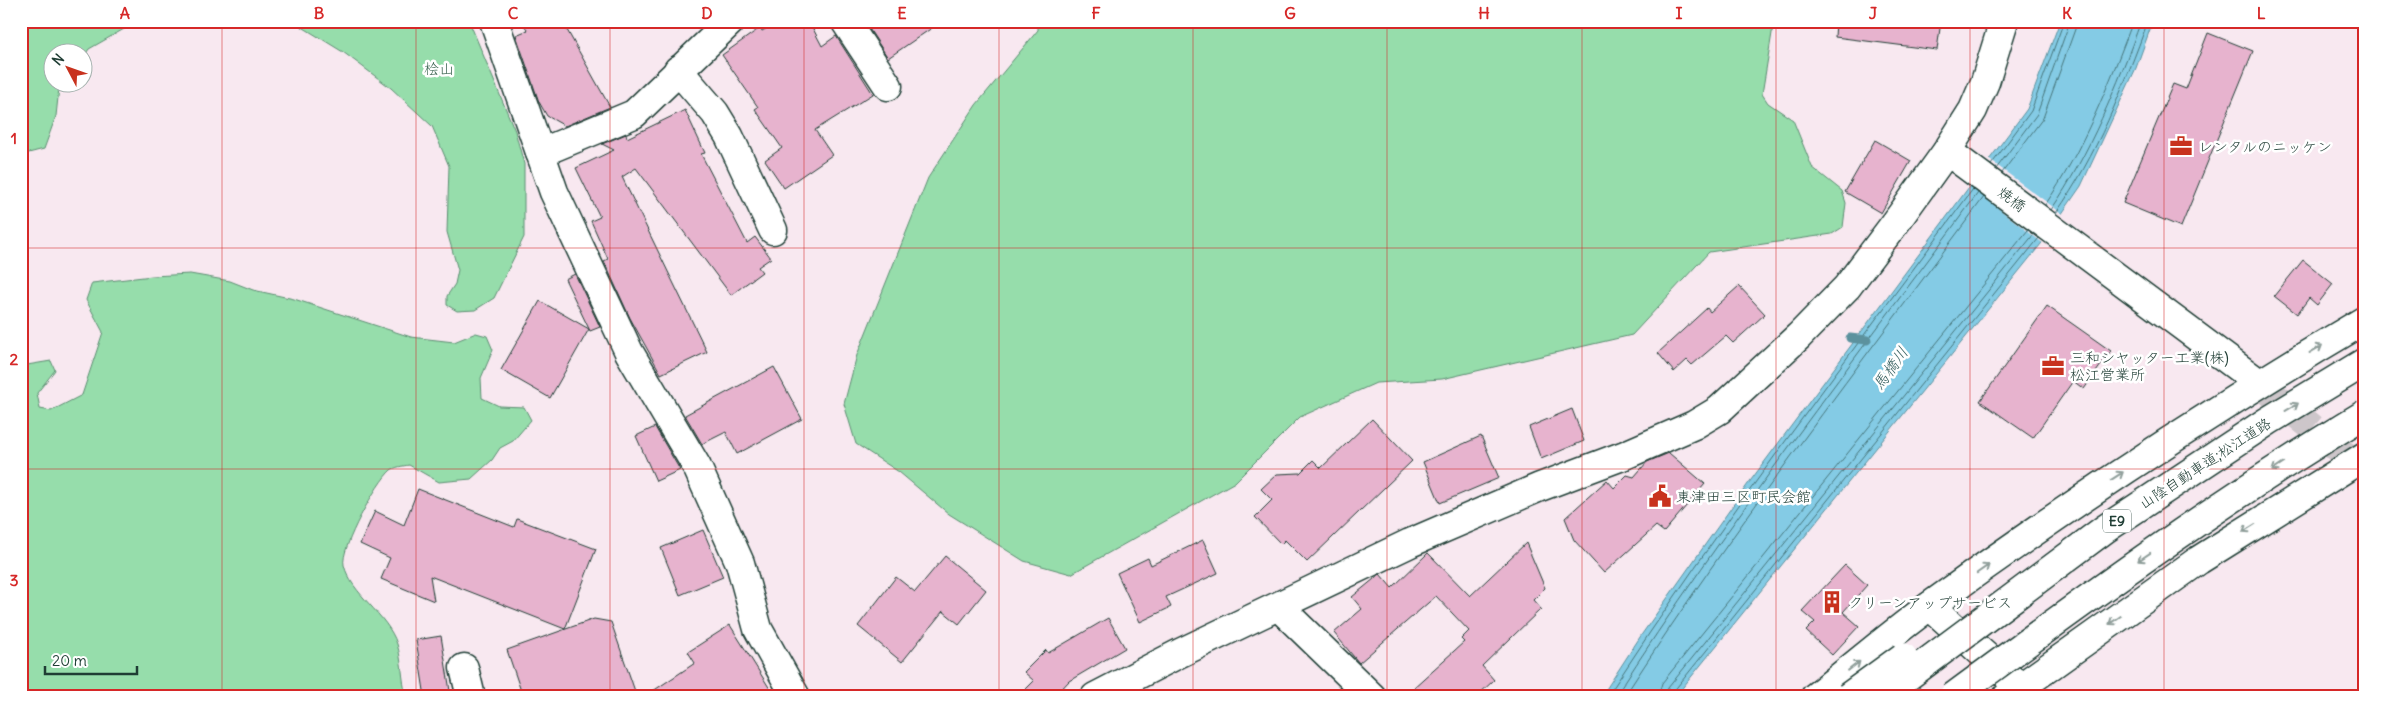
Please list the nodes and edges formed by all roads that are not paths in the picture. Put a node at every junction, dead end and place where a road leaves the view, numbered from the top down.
1 (494, 21) edge
2 (731, 21) edge
3 (845, 21) edge
4 (2004, 21) edge
5 (678, 70) junction
6 (888, 86) dead end
7 (540, 153) junction
8 (1955, 156) junction
9 (774, 230) dead end
10 (2365, 320) edge
11 (2365, 362) edge
12 (2259, 383) junction
13 (2365, 414) edge
14 (2364, 466) edge
15 (2106, 529) junction
16 (1279, 606) junction
17 (1930, 606) junction
18 (464, 668) dead end
19 (2017, 694) edge
20 (471, 697) edge
21 (796, 697) edge
22 (1095, 697) edge
23 (1372, 697) edge
24 (1815, 697) edge
25 (1848, 697) edge
26 (1880, 697) edge
27 (1953, 697) edge

1 - 7 main road
2 - 5 main road
3 - 6 main road
4 - 8 main road
5 - 7 main road
5 - 9 main road
7 - 21 main road
8 - 12 main road, 焼橋
8 - 16 main road
12 -> 10 main road
15 -> 11 main road, 山陰自動車道;松江道路 / E9, bridge
17 -> 12 main road
13 -> 27 main road, bridge
14 -> 19 main road
15 - 25 main road, bridge
15 - 26 main road, 山陰自動車道;松江道路 / E9, bridge
16 - 22 main road
16 - 23 main road
17 - 19 main road
24 -> 17 main road
18 - 20 main road

